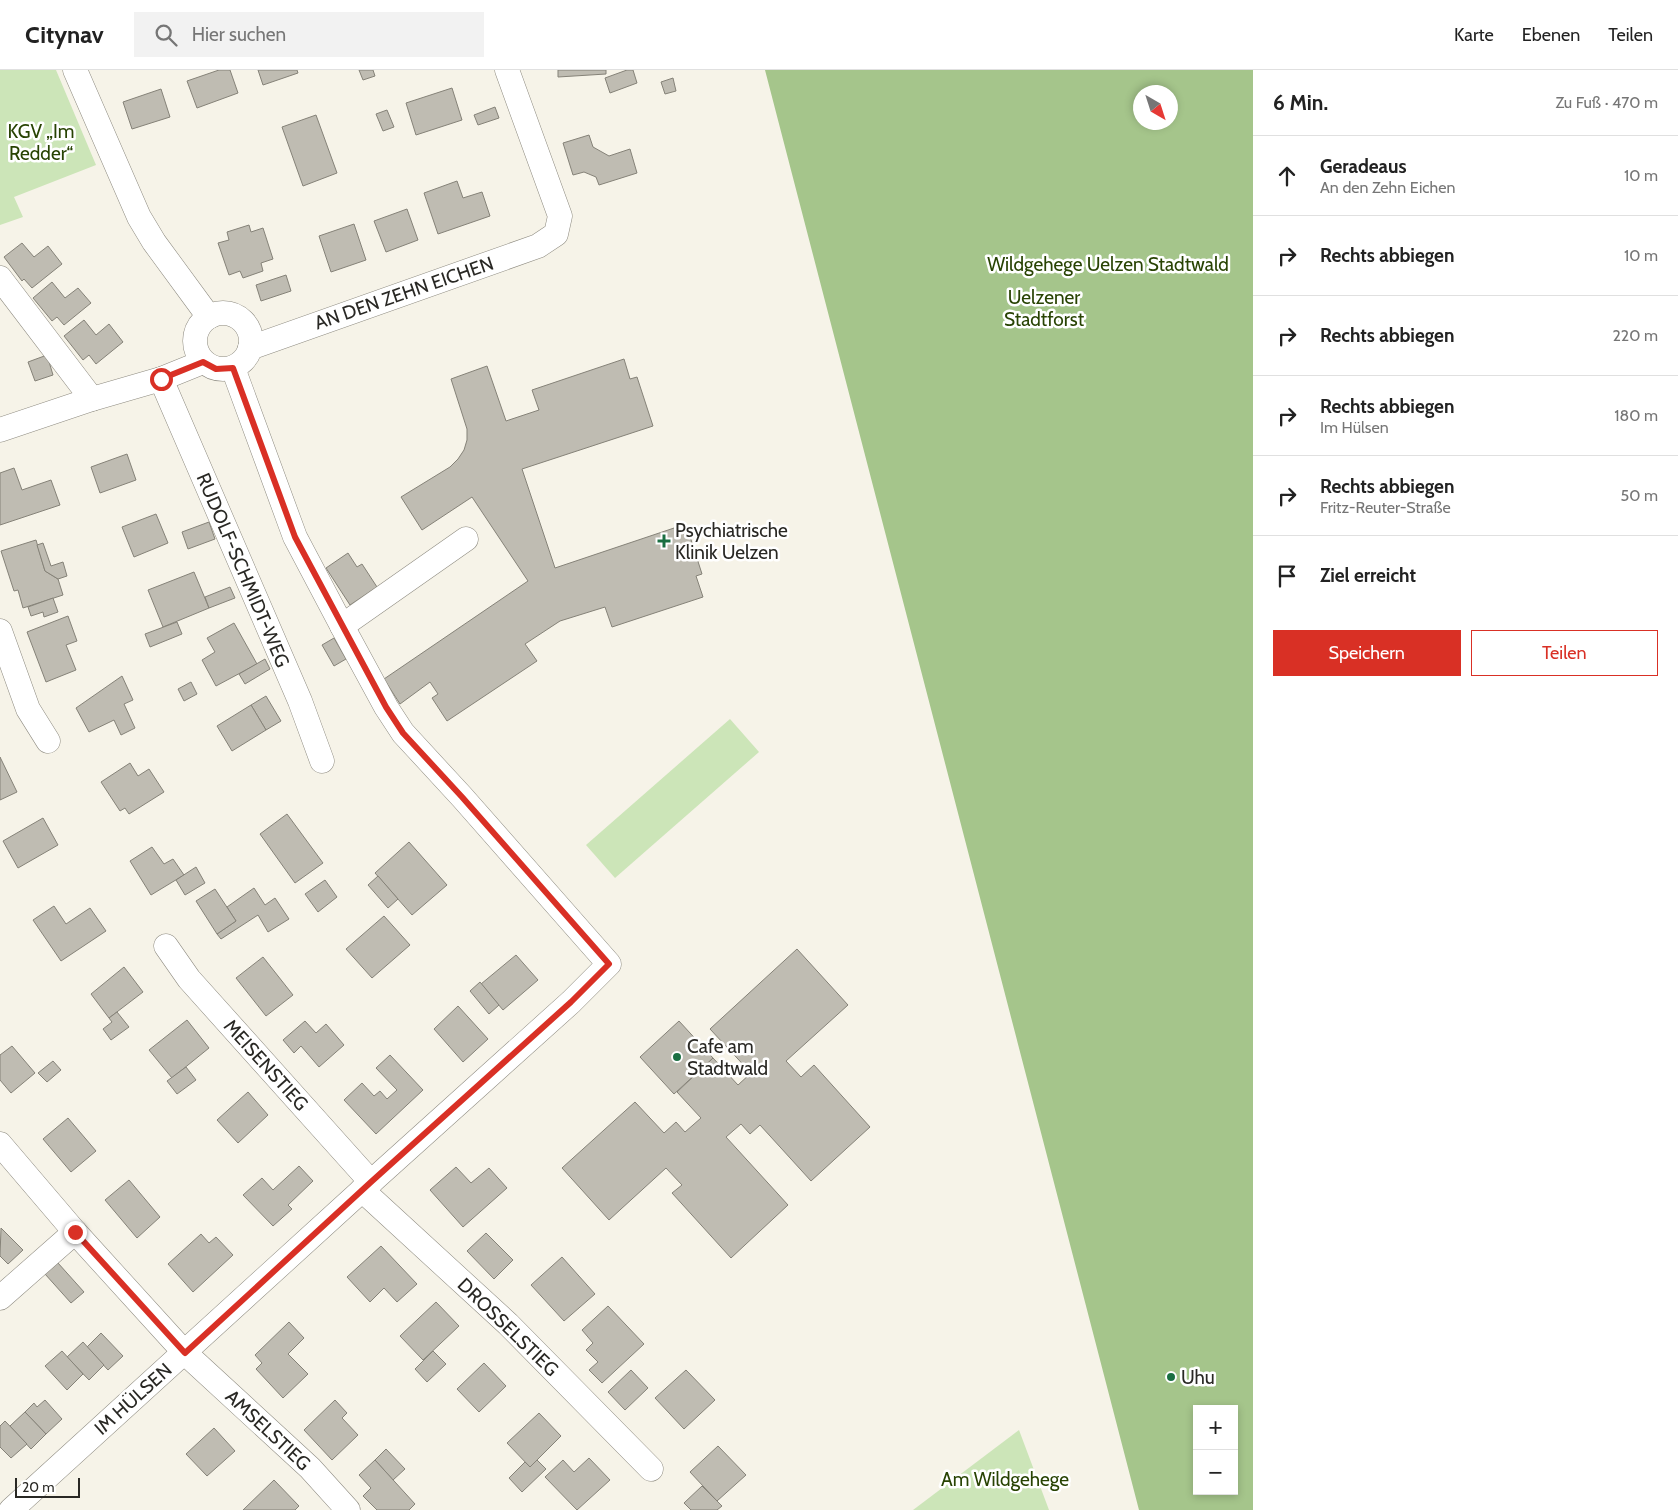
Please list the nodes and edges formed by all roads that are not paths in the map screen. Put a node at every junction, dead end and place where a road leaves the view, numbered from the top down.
1 (75, 70) edge
2 (507, 70) edge
3 (0, 278) edge
4 (209, 317) junction
5 (250, 348) junction
6 (203, 362) junction
7 (233, 368) junction
8 (161, 379) junction
9 (92, 399) junction
10 (0, 430) edge
11 (466, 539) dead end
12 (342, 626) junction
13 (0, 631) edge
14 (48, 741) dead end
15 (322, 761) dead end
16 (166, 946) dead end
17 (0, 1144) edge
18 (366, 1186) junction
19 (75, 1232) junction
20 (0, 1298) edge
21 (185, 1353) junction
22 (651, 1469) dead end
23 (11, 1510) edge
24 (348, 1510) edge

1 - 4 street
2 - 5 street, AN DEN ZEHN EICHEN
3 - 9 street
4 - 5 street
4 - 6 street
5 - 7 street
6 - 7 street
6 - 8 street
7 - 12 street
8 - 9 street
8 - 15 street, RUDOLF-SCHMIDT-WEG
9 - 10 street
11 - 12 street
12 - 18 street, IM HÜLSEN
13 - 14 street
16 - 18 street, MEISENSTIEG
17 - 19 street, AMSELSTIEG
18 - 21 street, IM HÜLSEN
18 - 22 street, DROSSELSTIEG
19 - 20 street
19 - 21 street, AMSELSTIEG
21 - 23 street, IM HÜLSEN
21 - 24 street, AMSELSTIEG

